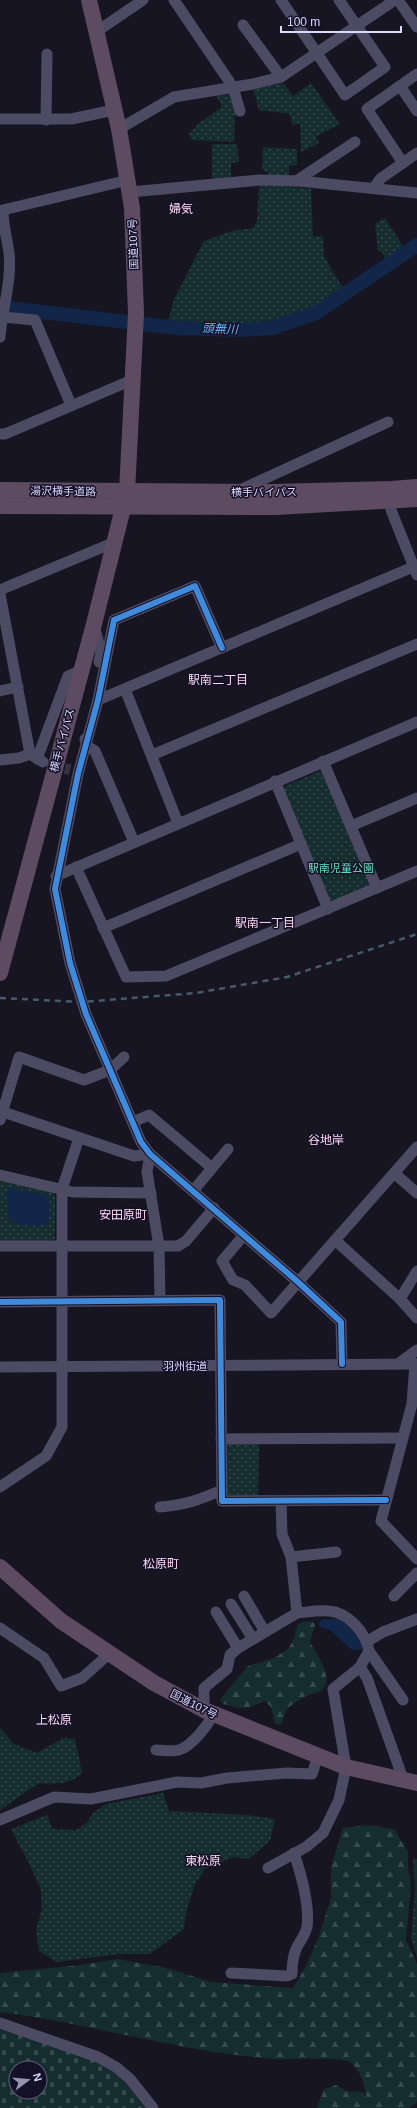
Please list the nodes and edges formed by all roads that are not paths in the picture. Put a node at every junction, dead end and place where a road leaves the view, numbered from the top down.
1 (88, 0) edge
2 (143, 0) edge
3 (174, 0) edge
4 (281, 0) edge
5 (339, 0) edge
6 (395, 0) edge
7 (398, 0) edge
8 (243, 25) dead end
9 (357, 26) junction
10 (417, 27) edge
11 (96, 32) junction
12 (47, 54) dead end
13 (317, 54) junction
14 (417, 74) edge
15 (281, 77) junction
16 (400, 86) junction
17 (233, 87) junction
18 (114, 110) junction
19 (240, 111) dead end
20 (417, 111) edge
21 (0, 119) edge
22 (46, 120) junction
23 (119, 129) junction
24 (355, 142) dead end
25 (417, 153) edge
26 (403, 163) junction
27 (296, 181) junction
28 (129, 186) junction
29 (374, 188) junction
30 (417, 193) edge
31 (2, 230) edge
32 (3, 310) junction
33 (0, 337) edge
34 (132, 380) junction
35 (71, 405) junction
36 (388, 422) dead end
37 (0, 434) edge
38 (417, 487) edge
39 (0, 490) edge
40 (234, 492) junction
41 (417, 499) edge
42 (125, 500) junction
43 (390, 502) junction
44 (0, 506) edge
45 (115, 542) junction
46 (415, 571) edge
47 (0, 590) edge
48 (0, 594) edge
49 (94, 624) junction
50 (417, 644) edge
51 (222, 648) junction
52 (82, 670) junction
53 (18, 687) junction
54 (125, 689) junction
55 (0, 691) edge
56 (98, 700) junction
57 (417, 722) edge
58 (87, 746) junction
59 (152, 755) junction
60 (37, 758) junction
61 (0, 760) edge
62 (323, 762) junction
63 (275, 781) junction
64 (417, 798) edge
65 (178, 823) junction
66 (351, 826) junction
67 (134, 842) junction
68 (301, 844) junction
69 (76, 867) junction
70 (417, 871) edge
71 (56, 876) junction
72 (377, 888) junction
73 (328, 909) junction
74 (104, 928) junction
75 (0, 973) edge
76 (124, 1057) dead end
77 (110, 1070) junction
78 (1, 1114) edge
79 (133, 1122) junction
80 (79, 1138) junction
81 (417, 1147) edge
82 (228, 1149) dead end
83 (150, 1154) junction
84 (212, 1168) junction
85 (394, 1174) junction
86 (0, 1175) edge
87 (62, 1189) junction
88 (193, 1190) junction
89 (151, 1193) junction
90 (417, 1193) edge
91 (214, 1208) junction
92 (244, 1235) junction
93 (335, 1240) junction
94 (0, 1246) edge
95 (61, 1246) junction
96 (159, 1246) junction
97 (417, 1271) edge
98 (298, 1282) junction
99 (400, 1299) junction
100 (61, 1300) junction
101 (160, 1300) junction
102 (0, 1302) edge
103 (417, 1318) edge
104 (417, 1350) edge
105 (342, 1364) junction
106 (398, 1364) junction
107 (416, 1364) edge
108 (220, 1366) junction
109 (0, 1367) edge
110 (62, 1367) junction
111 (402, 1438) junction
112 (221, 1439) junction
113 (0, 1487) edge
114 (222, 1490) junction
115 (386, 1500) junction
116 (281, 1501) junction
117 (160, 1507) dead end
118 (336, 1552) dead end
119 (291, 1557) junction
120 (417, 1559) edge
121 (0, 1567) edge
122 (417, 1572) edge
123 (244, 1596) dead end
124 (394, 1596) dead end
125 (231, 1604) dead end
126 (216, 1612) dead end
127 (297, 1613) junction
128 (417, 1619) edge
129 (0, 1628) edge
130 (265, 1632) junction
131 (253, 1639) junction
132 (369, 1646) junction
133 (238, 1648) junction
134 (109, 1654) junction
135 (360, 1667) junction
136 (403, 1700) dead end
137 (209, 1712) junction
138 (156, 1750) dead end
139 (318, 1756) junction
140 (346, 1767) junction
141 (400, 1780) junction
142 (417, 1784) edge
143 (0, 1820) edge
144 (294, 1853) junction
145 (268, 1868) dead end
146 (231, 1973) dead end
147 (0, 2023) edge
148 (153, 2108) edge

1 - 11 highway, 国道107号
2 - 11 street
3 - 17 street
4 - 13 street
5 - 9 street
6 - 9 street
7 - 10 street
8 - 15 street
9 - 13 street
9 - 13 street
11 - 18 highway, 国道107号
12 - 22 street
13 - 15 street
14 - 16 street
15 - 17 street
16 - 20 street
16 - 26 street
17 - 19 street
17 - 23 street
18 - 22 street
18 - 23 highway, 国道107号
21 - 22 street
23 - 28 highway, 国道107号
24 - 27 street
25 - 26 street
26 - 29 street
27 - 28 street
27 - 29 street
28 - 31 street
28 - 34 highway, 国道107号
29 - 30 street
31 - 32 street
32 - 33 street
32 - 35 street
34 - 35 street
34 - 42 highway, 国道107号
35 - 37 street
36 - 40 street
38 - 40 highway, 横手バイパス
39 - 42 highway, 湯沢横手道路
40 - 42 highway, 横手バイパス
41 - 43 highway, 横手バイパス
42 - 43 highway, 横手バイパス
42 - 44 highway, 湯沢横手道路
42 - 45 highway, 横手バイパス
43 - 46 street
45 - 47 street
45 - 49 highway, 横手バイパス
46 - 51 street
48 - 53 street
49 - 52 highway, 横手バイパス
49 - 58 street
50 - 59 street
51 - 54 street
51 - 56 street
52 - 60 street
52 - 75 highway, 横手バイパス
53 - 55 street
53 - 60 street
54 - 56 street
54 - 59 street
56 - 58 street
57 - 62 street
58 - 67 street
58 - 71 street
59 - 65 street
60 - 61 street
62 - 63 street
62 - 66 street
63 - 65 street
63 - 68 street
64 - 66 street
65 - 67 street
66 - 72 street
67 - 69 street
68 - 73 street
68 - 74 street
69 - 71 street
69 - 74 street
70 - 72 street
71 - 77 street
72 - 73 street
73 - 74 street
76 - 77 street
77 - 78 street
77 - 79 street
78 - 80 street
79 - 83 street
79 - 84 street
80 - 83 street
80 - 87 street
81 - 85 street
82 - 84 street
83 - 88 street
83 - 89 street
84 - 88 street
85 - 90 street
85 - 93 street
86 - 87 street
87 - 89 street
87 - 95 street
88 - 91 street
89 - 96 street
91 - 92 street
91 - 96 street
92 - 98 street
92 - 98 street
93 - 98 street
93 - 99 street
94 - 95 street
95 - 96 street
95 - 100 street
96 - 101 street
97 - 99 street
98 - 105 street
99 - 103 street
100 - 101 street
100 - 102 street
100 - 110 street
101 - 108 street
104 - 106 street
105 - 106 street, 羽州街道
105 - 108 street, 羽州街道
106 - 107 street, 羽州街道
107 - 111 street
108 - 110 street, 羽州街道
108 - 112 street
109 - 110 street, 羽州街道
110 - 113 street
111 - 112 street
111 - 115 street
112 - 114 street
114 - 116 street
114 - 117 street
115 - 116 street
115 - 120 street
116 - 119 street
118 - 119 street
119 - 127 street
121 - 134 highway, 国道107号
122 - 124 street
123 - 130 street
125 - 131 street
126 - 133 street
127 - 130 street
127 - 132 street
128 - 132 street
129 - 134 street
130 - 131 street
131 - 133 street
132 - 135 street
132 - 136 street
133 - 137 street
134 - 137 highway, 国道107号
135 - 140 street
135 - 141 street
137 - 138 street
137 - 139 highway, 国道107号
139 - 140 highway, 国道107号
139 - 143 street
140 - 141 highway, 国道107号
140 - 144 street
141 - 142 highway, 国道107号
144 - 145 street
144 - 146 street
147 - 148 street

